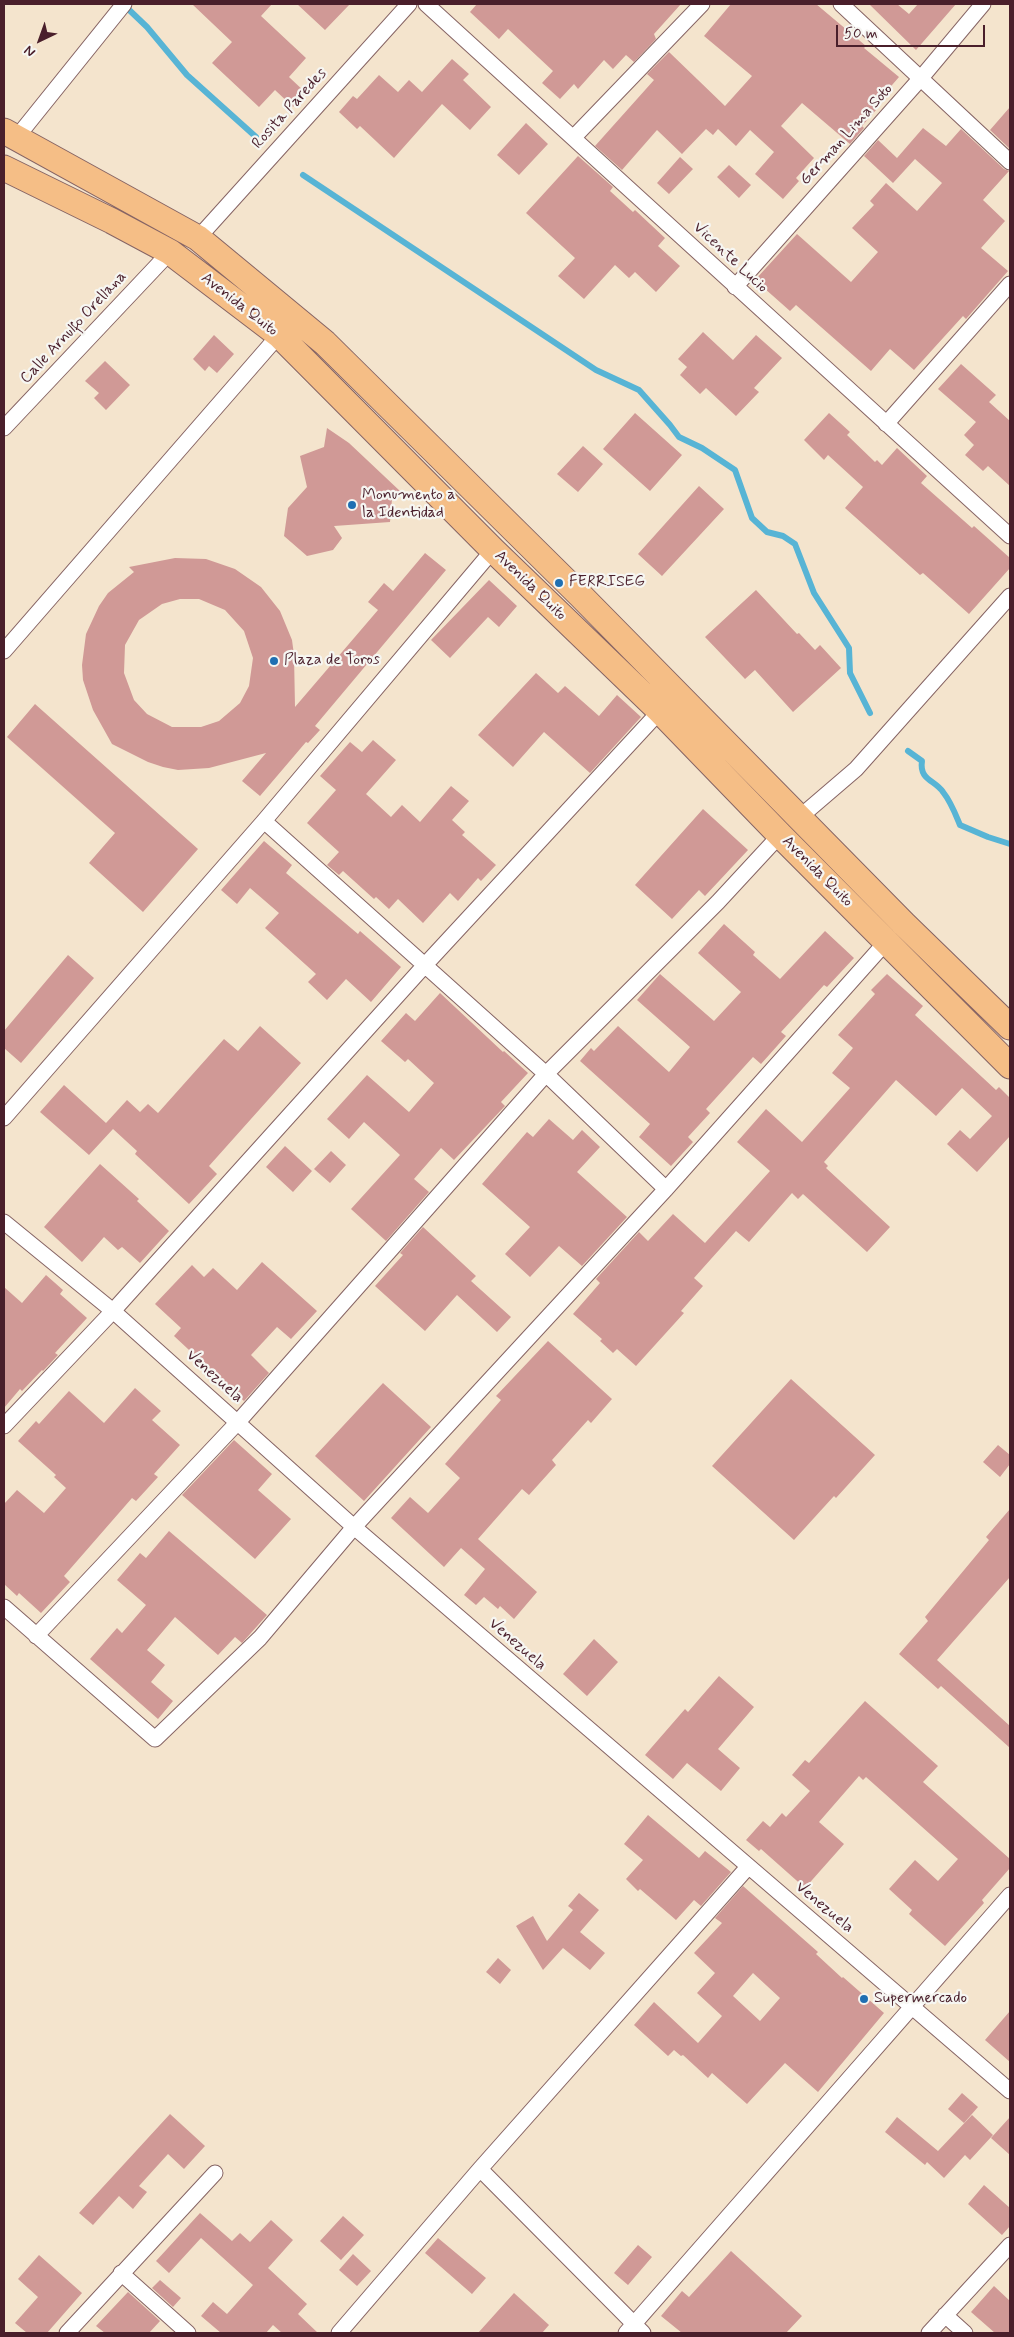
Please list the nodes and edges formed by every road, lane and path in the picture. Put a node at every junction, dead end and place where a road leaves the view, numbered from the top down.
1 (124, 4) edge
2 (409, 4) edge
3 (426, 4) edge
4 (702, 4) edge
5 (841, 4) edge
6 (983, 4) edge
7 (921, 78) junction
8 (10, 134) edge
9 (574, 137) junction
10 (1010, 162) edge
11 (4, 168) edge
12 (198, 238) junction
13 (170, 252) junction
14 (1010, 284) edge
15 (735, 287) junction
16 (279, 335) junction
17 (886, 424) junction
18 (4, 428) edge
19 (1010, 536) edge
20 (493, 550) junction
21 (1010, 596) edge
22 (4, 651) edge
23 (660, 711) junction
24 (800, 817) junction
25 (264, 821) junction
26 (780, 835) junction
27 (886, 942) junction
28 (425, 965) junction
29 (1010, 1028) edge
30 (1010, 1066) edge
31 (546, 1074) junction
32 (4, 1118) edge
33 (666, 1189) junction
34 (4, 1222) edge
35 (112, 1311) junction
36 (238, 1422) junction
37 (4, 1426) edge
38 (354, 1527) junction
39 (4, 1607) edge
40 (36, 1636) junction
41 (748, 1867) junction
42 (1007, 1905) edge
43 (912, 2006) junction
44 (1010, 2091) edge
45 (480, 2169) junction
46 (215, 2173) dead end
47 (1010, 2245) edge
48 (122, 2273) junction
49 (945, 2315) junction
50 (634, 2330) edge
51 (68, 2333) edge
52 (188, 2333) edge
53 (339, 2333) edge
54 (928, 2333) edge
55 (965, 2333) edge

1 - 8 street
2 - 12 street, Rosita Paredes
3 - 9 street, Vicente Lucio
4 - 9 street
5 - 7 street
6 - 7 street, German Lima Soto
7 - 10 street
7 - 15 street, German Lima Soto
8 - 12 highway, Avenida Quito
9 - 15 street, Vicente Lucio
11 - 13 highway, Avenida Quito
12 - 24 highway, Avenida Quito
13 - 16 highway, Avenida Quito
13 - 18 street, Calle Arnulfo Orellana
14 - 17 street
15 - 17 street, Vicente Lucio
16 - 20 highway, Avenida Quito
16 - 22 street
17 - 19 street, Vicente Lucio
20 - 23 highway, Avenida Quito
20 - 25 street
21 - 24 street
23 - 26 highway, Avenida Quito
23 - 28 street
24 - 29 highway, Avenida Quito
25 - 28 street
25 - 32 street
26 - 27 highway, Avenida Quito
26 - 31 street
27 - 30 highway, Avenida Quito
27 - 33 street
28 - 31 street
28 - 35 street
31 - 33 street
31 - 36 street
33 - 38 street
34 - 35 street, Venezuela
35 - 36 street, Venezuela
35 - 37 street
36 - 38 street, Venezuela
36 - 40 street
38 - 40 street
38 - 41 street, Venezuela
39 - 40 street
41 - 43 street, Venezuela
41 - 45 street
42 - 43 street
43 - 44 street, Venezuela
43 - 50 street
45 - 50 street
45 - 53 street
46 - 48 street
47 - 49 street
48 - 51 street
48 - 52 street
49 - 54 street
49 - 55 street

